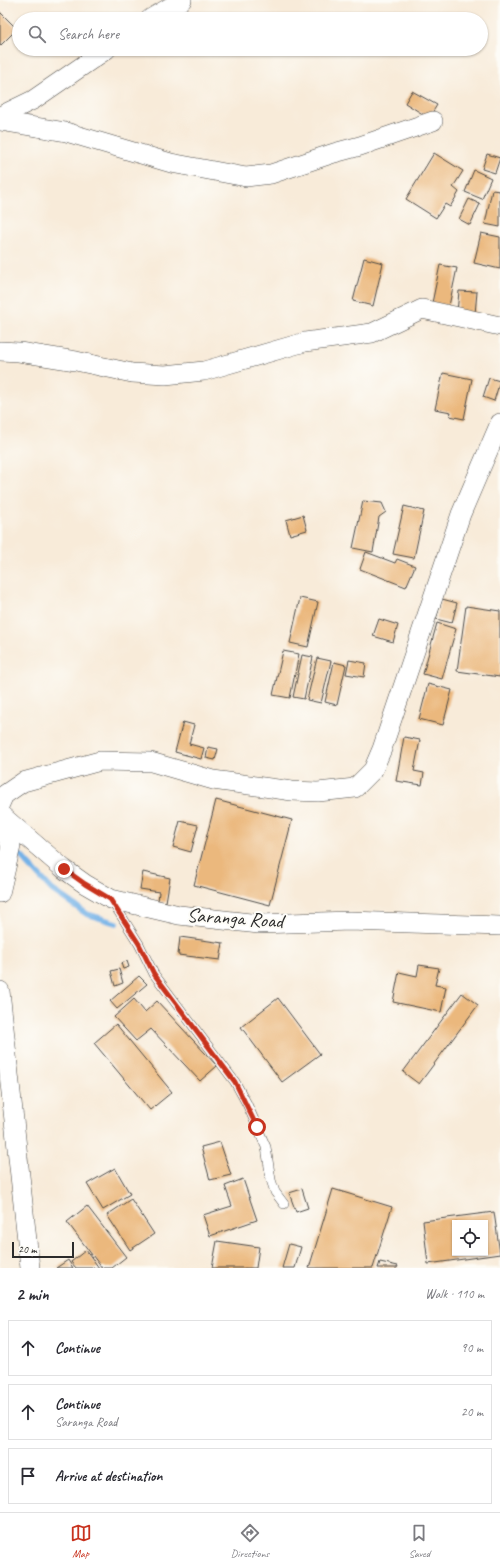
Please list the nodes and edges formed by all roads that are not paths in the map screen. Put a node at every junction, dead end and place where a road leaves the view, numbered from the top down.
1 (182, 0) edge
2 (162, 12) edge
3 (97, 56) edge
4 (0, 116) edge
5 (0, 121) edge
6 (433, 121) dead end
7 (500, 326) edge
8 (0, 351) edge
9 (500, 423) edge
10 (0, 804) edge
11 (0, 814) edge
12 (0, 820) edge
13 (0, 892) edge
14 (110, 899) junction
15 (500, 926) edge
16 (0, 991) edge
17 (284, 1204) dead end
18 (30, 1268) edge

1 - 2 street
3 - 4 street
5 - 6 street
7 - 8 street
9 - 10 street
11 - 14 street, Saranga Road
12 - 13 street
14 - 15 street, Saranga Road
14 - 17 lane
16 - 18 street

